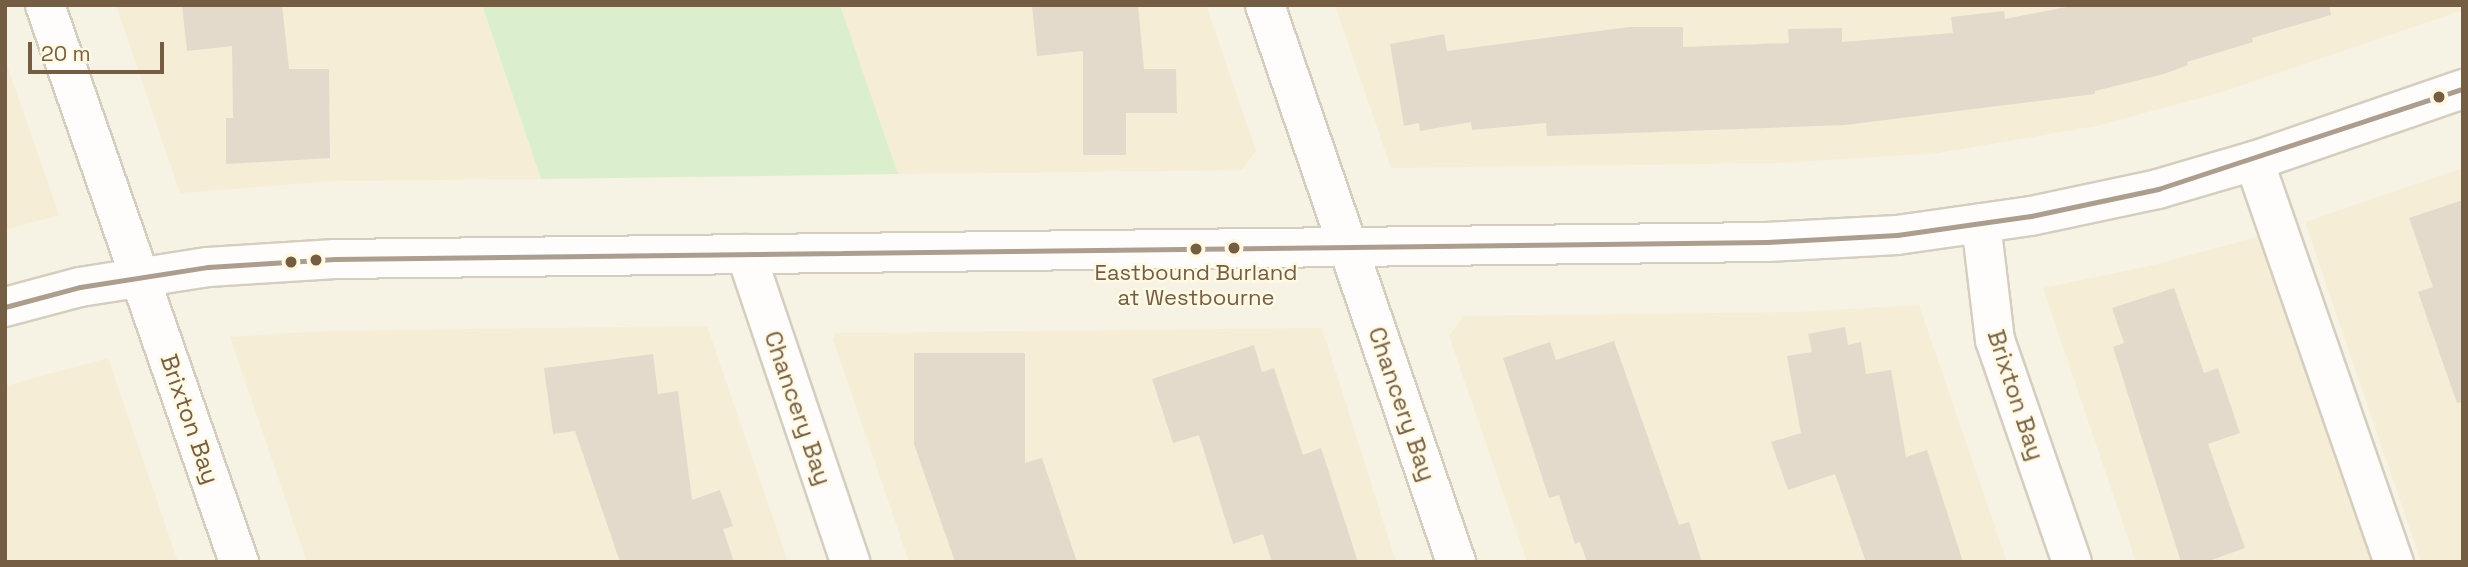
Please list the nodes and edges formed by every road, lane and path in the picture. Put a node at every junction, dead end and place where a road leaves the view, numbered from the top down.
1 (45, 5) edge
2 (1265, 5) edge
3 (2463, 89) edge
4 (2254, 161) junction
5 (1981, 223) junction
6 (1348, 247) junction
7 (746, 254) junction
8 (141, 277) junction
9 (5, 307) edge
10 (239, 562) edge
11 (850, 562) edge
12 (1457, 562) edge
13 (2071, 562) edge
14 (2394, 562) edge

1 - 8 street, Brixton Bay
2 - 6 street, Chancery Bay
3 - 4 street
4 - 5 street
4 - 14 street
5 - 6 street
5 - 13 street, Brixton Bay
6 - 7 street
6 - 12 street, Chancery Bay
7 - 8 street
7 - 11 street, Chancery Bay
8 - 9 street
8 - 10 street, Brixton Bay

